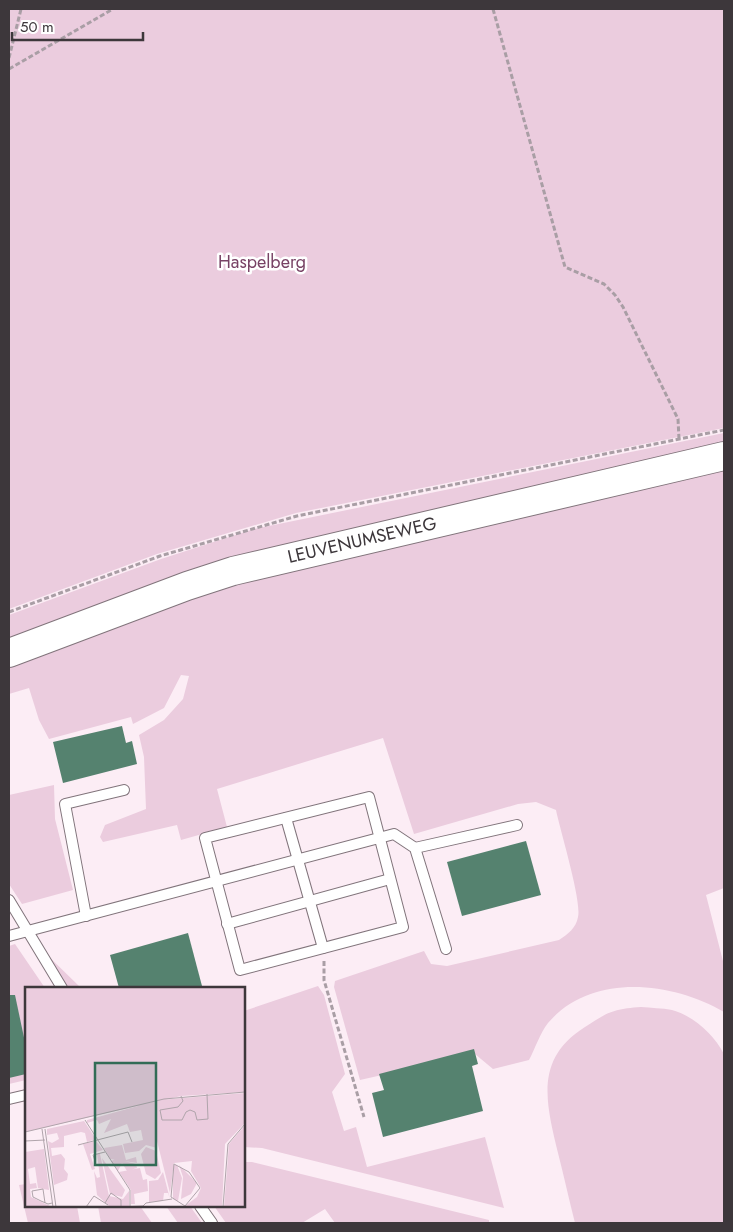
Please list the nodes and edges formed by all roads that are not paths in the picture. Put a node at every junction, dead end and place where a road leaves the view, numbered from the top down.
1 (724, 456) edge
2 (9, 652) edge
3 (124, 790) dead end
4 (286, 818) junction
5 (517, 825) dead end
6 (379, 838) junction
7 (415, 848) junction
8 (298, 859) junction
9 (390, 879) junction
10 (216, 881) junction
11 (9, 900) edge
12 (310, 902) junction
13 (86, 916) junction
14 (227, 924) junction
15 (29, 932) junction
16 (9, 936) edge
17 (324, 948) junction
18 (446, 948) dead end
19 (61, 987) edge
20 (25, 1095) edge
21 (9, 1099) edge
22 (201, 1207) edge
23 (212, 1223) edge

1 - 2 main road, LEUVENUMSEWEG
3 - 13 lane
4 - 6 lane
4 - 8 lane
4 - 10 lane
5 - 7 lane
6 - 7 lane
6 - 8 lane
6 - 9 lane
7 - 18 lane
8 - 10 lane
8 - 12 lane
9 - 12 lane
9 - 17 lane
10 - 13 lane
10 - 14 lane
11 - 15 lane
12 - 14 lane
12 - 17 lane
13 - 15 lane
14 - 17 lane
15 - 16 lane
15 - 19 lane
20 - 21 lane
22 - 23 lane

